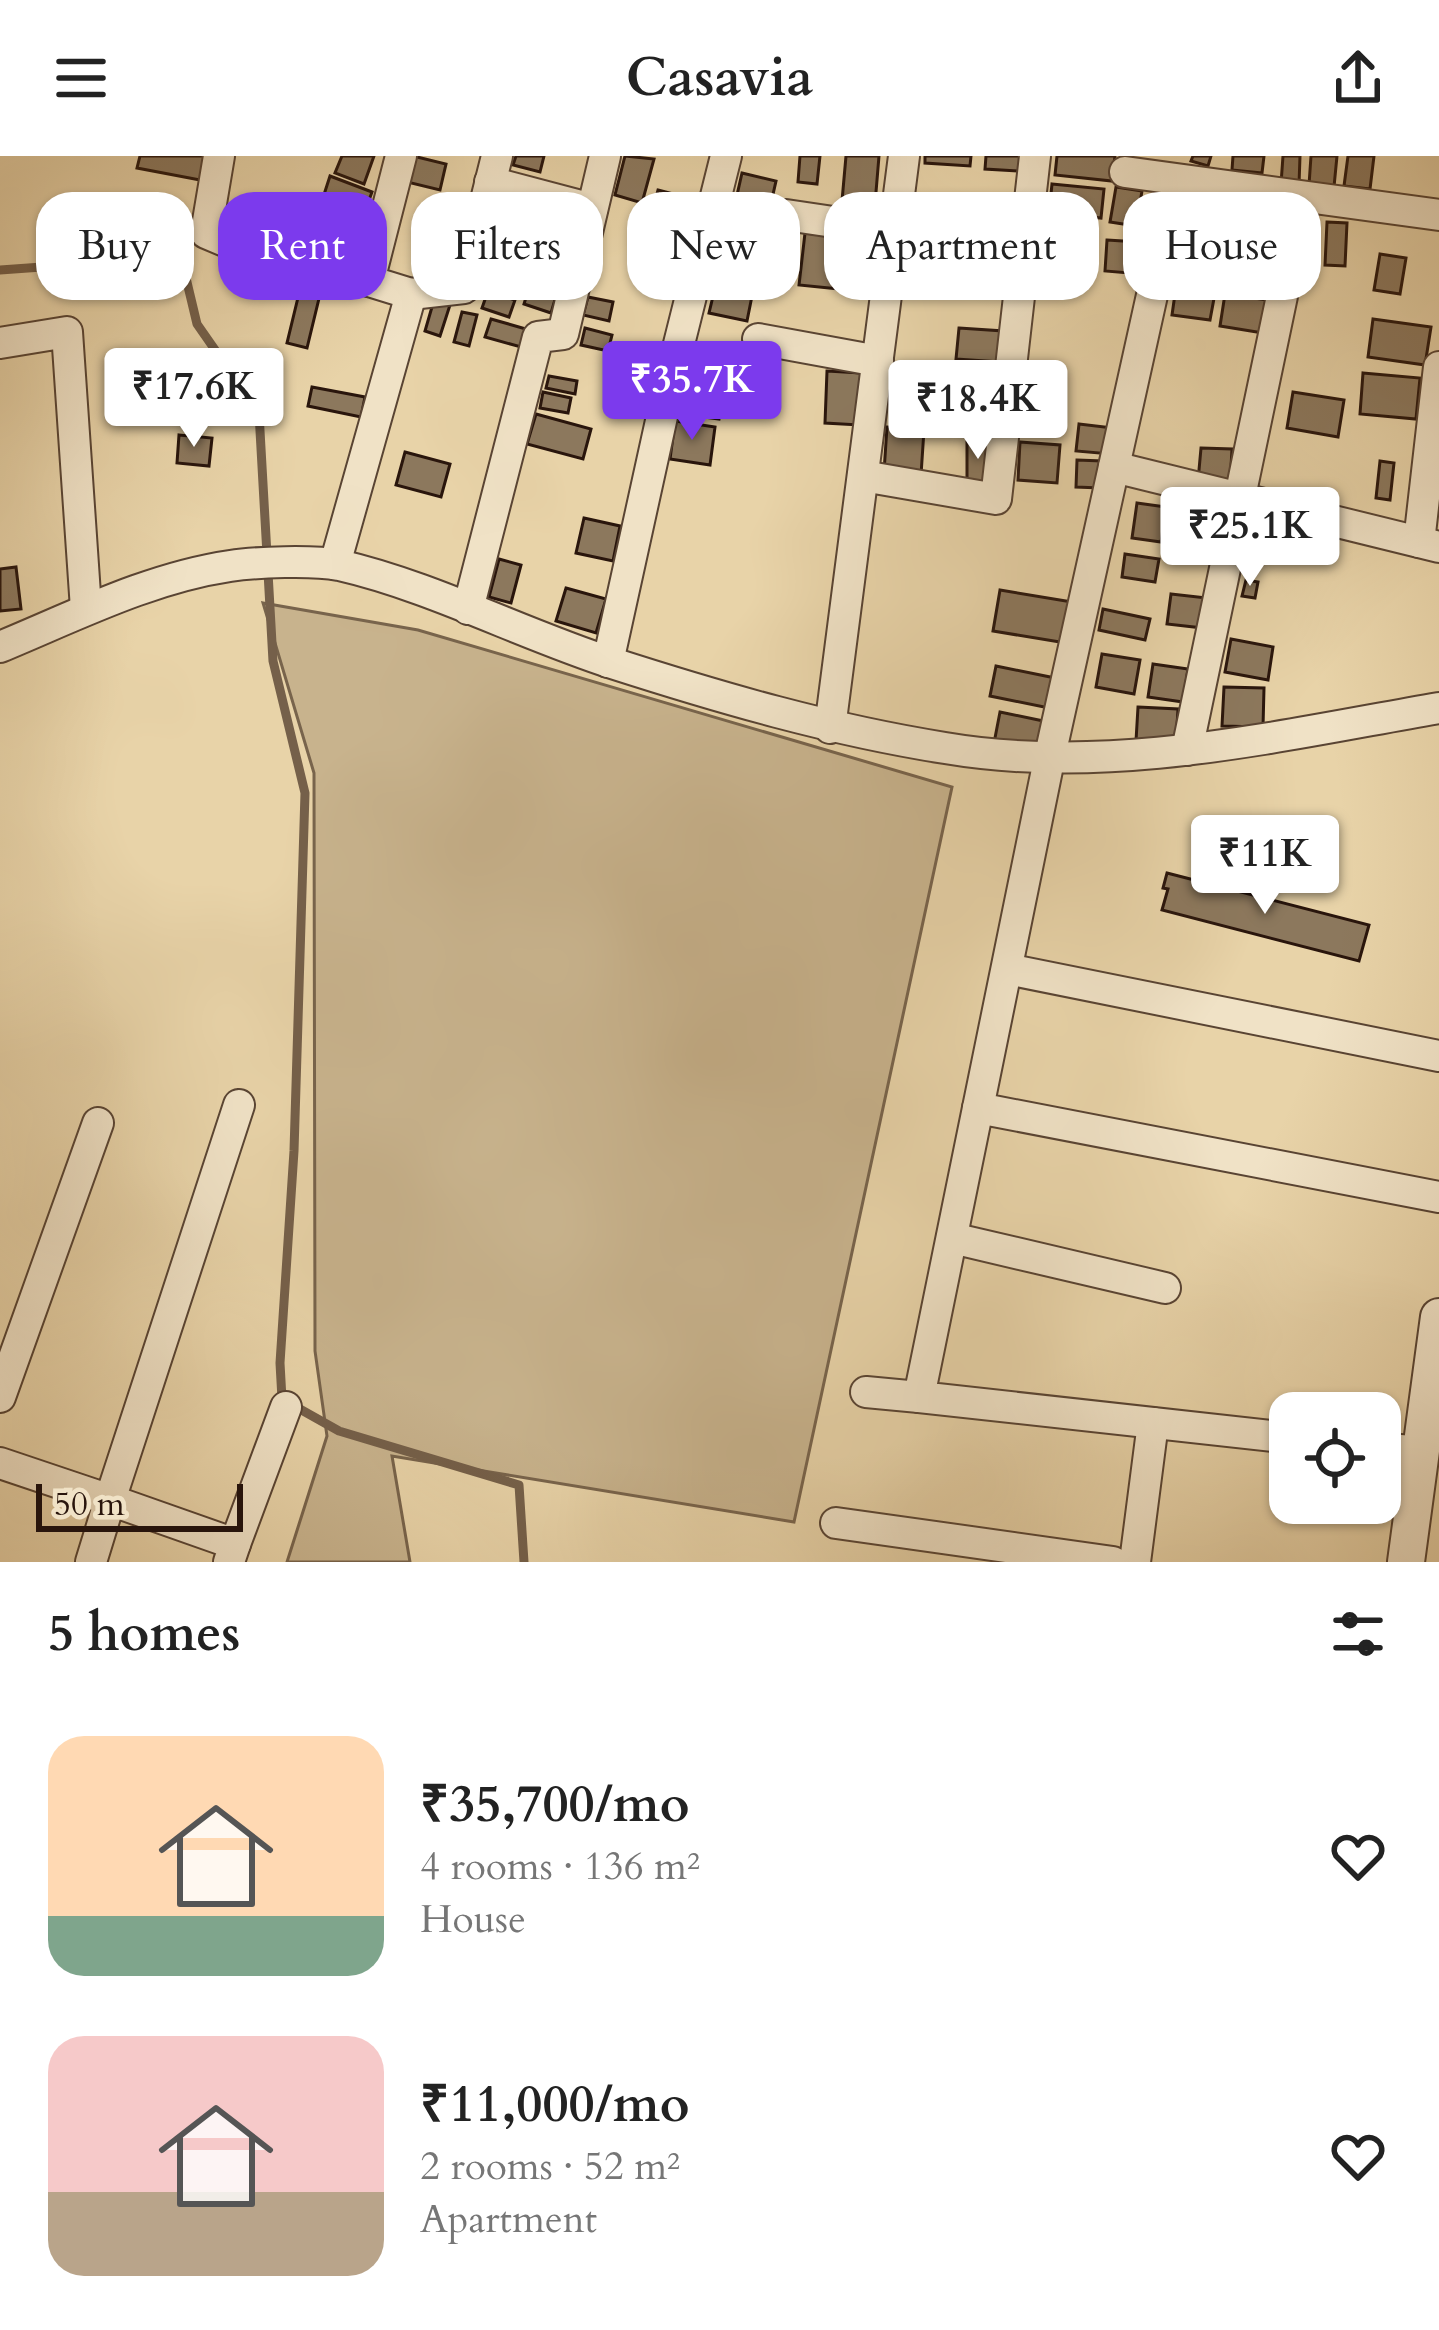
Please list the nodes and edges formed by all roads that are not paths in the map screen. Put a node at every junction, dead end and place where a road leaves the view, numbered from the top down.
1 (219, 156) edge
2 (400, 156) edge
3 (605, 156) edge
4 (725, 156) edge
5 (904, 156) edge
6 (1035, 156) edge
7 (494, 169) edge
8 (1126, 172) dead end
9 (550, 192) edge
10 (596, 192) edge
11 (899, 192) edge
12 (387, 206) edge
13 (1439, 215) edge
14 (218, 238) edge
15 (387, 286) edge
16 (411, 294) joint
17 (571, 300) edge
18 (886, 300) edge
19 (1151, 300) edge
20 (1281, 300) edge
21 (758, 339) dead end
22 (0, 344) edge
23 (878, 361) junction
24 (1439, 368) edge
25 (1435, 442) edge
26 (1114, 467) junction
27 (863, 476) junction
28 (1238, 497) junction
29 (1429, 544) edge
30 (335, 564) junction
31 (86, 609) junction
32 (468, 609) junction
33 (0, 647) edge
34 (608, 662) junction
35 (1439, 708) edge
36 (830, 728) junction
37 (1186, 750) junction
38 (1049, 760) junction
39 (1007, 969) junction
40 (1439, 1056) edge
41 (239, 1106) dead end
42 (978, 1108) junction
43 (98, 1123) dead end
44 (1439, 1197) edge
45 (952, 1238) junction
46 (1165, 1288) dead end
47 (1439, 1317) edge
48 (866, 1392) dead end
49 (0, 1397) edge
50 (920, 1397) junction
51 (286, 1407) dead end
52 (1154, 1423) junction
53 (1269, 1436) edge
54 (1401, 1450) edge
55 (1420, 1452) junction
56 (0, 1463) edge
57 (110, 1500) junction
58 (836, 1523) dead end
59 (232, 1553) edge
60 (91, 1562) edge
61 (1113, 1562) edge
62 (1135, 1562) edge
63 (1406, 1562) edge

1 - 14 street
2 - 12 street
3 - 10 street
4 - 34 street
5 - 11 street
6 - 27 street
7 - 9 street
8 - 13 street
15 - 16 street
16 - 30 street
17 - 32 street
18 - 23 street
19 - 26 street
20 - 28 street
21 - 23 street
22 - 31 street
23 - 27 street
24 - 25 street
25 - 29 street
26 - 28 street
26 - 38 street
27 - 36 street
28 - 29 street
28 - 37 street
30 - 31 street
30 - 32 street
31 - 33 street
32 - 34 street
34 - 36 street
35 - 37 street
36 - 38 street
37 - 38 street
38 - 39 street
39 - 40 street
39 - 42 street
41 - 57 street
42 - 44 street
42 - 45 street
43 - 49 street
45 - 46 street
45 - 50 street
47 - 55 street
48 - 50 street
50 - 52 street
51 - 59 street
52 - 53 street
52 - 62 street
54 - 55 street
55 - 63 street
56 - 57 street
57 - 59 street
57 - 60 street
58 - 61 street

